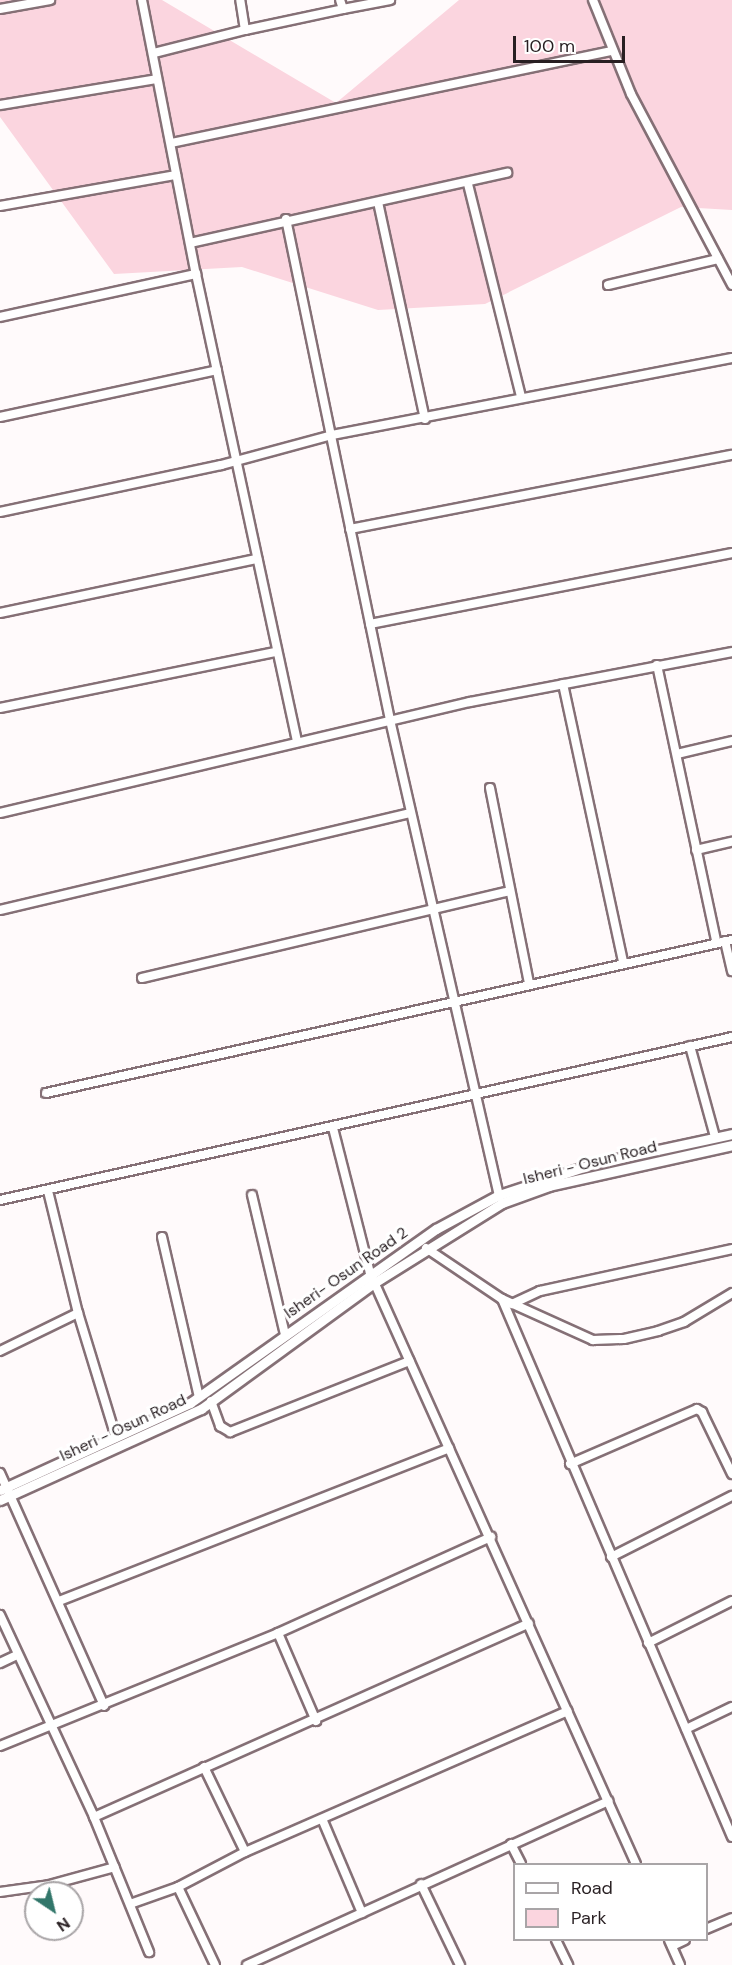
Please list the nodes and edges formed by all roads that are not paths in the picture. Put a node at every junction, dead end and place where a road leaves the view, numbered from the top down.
1 (50, 0) edge
2 (142, 0) edge
3 (240, 0) edge
4 (340, 0) edge
5 (390, 0) edge
6 (592, 0) edge
7 (0, 9) edge
8 (343, 9) junction
9 (245, 30) junction
10 (611, 51) junction
11 (154, 53) junction
12 (157, 79) junction
13 (0, 105) edge
14 (171, 143) junction
15 (507, 174) dead end
16 (176, 175) junction
17 (468, 184) junction
18 (378, 202) junction
19 (0, 206) edge
20 (286, 219) junction
21 (190, 243) junction
22 (718, 259) junction
23 (196, 274) junction
24 (608, 285) dead end
25 (732, 285) edge
26 (0, 317) edge
27 (732, 358) edge
28 (217, 370) junction
29 (521, 397) junction
30 (0, 417) edge
31 (425, 419) junction
32 (332, 435) junction
33 (732, 455) edge
34 (236, 460) junction
35 (0, 512) edge
36 (350, 529) junction
37 (732, 553) edge
38 (257, 559) junction
39 (0, 612) edge
40 (370, 624) junction
41 (276, 652) junction
42 (732, 652) edge
43 (657, 665) junction
44 (563, 684) junction
45 (0, 708) edge
46 (390, 720) junction
47 (732, 741) edge
48 (297, 742) junction
49 (677, 754) junction
50 (490, 788) dead end
51 (0, 813) edge
52 (411, 813) junction
53 (732, 842) edge
54 (696, 850) junction
55 (510, 891) junction
56 (432, 908) junction
57 (0, 910) edge
58 (724, 941) edge
59 (623, 961) junction
60 (732, 970) edge
61 (142, 978) dead end
62 (529, 984) junction
63 (453, 1002) junction
64 (732, 1037) edge
65 (690, 1046) junction
66 (473, 1092) junction
67 (46, 1093) dead end
68 (333, 1128) junction
69 (732, 1134) edge
70 (715, 1137) junction
71 (732, 1145) edge
72 (48, 1191) junction
73 (252, 1195) dead end
74 (499, 1195) junction
75 (0, 1200) edge
76 (162, 1238) dead end
77 (426, 1248) junction
78 (732, 1249) edge
79 (370, 1273) junction
80 (374, 1283) junction
81 (732, 1293) edge
82 (502, 1299) junction
83 (512, 1304) junction
84 (78, 1313) junction
85 (285, 1335) junction
86 (0, 1351) edge
87 (410, 1361) junction
88 (199, 1397) junction
89 (211, 1401) junction
90 (116, 1437) junction
91 (449, 1448) junction
92 (570, 1464) junction
93 (0, 1473) edge
94 (732, 1474) edge
95 (6, 1491) edge
96 (732, 1496) edge
97 (0, 1500) edge
98 (491, 1537) junction
99 (611, 1557) junction
100 (58, 1601) junction
101 (732, 1601) edge
102 (0, 1615) edge
103 (530, 1623) junction
104 (278, 1633) junction
105 (648, 1643) junction
106 (17, 1655) junction
107 (0, 1663) edge
108 (104, 1706) junction
109 (732, 1707) edge
110 (568, 1711) junction
111 (316, 1721) junction
112 (51, 1727) junction
113 (686, 1728) junction
114 (0, 1746) edge
115 (204, 1767) junction
116 (608, 1800) junction
117 (728, 1815) edge
118 (94, 1817) junction
119 (323, 1821) junction
120 (732, 1837) edge
121 (511, 1844) junction
122 (245, 1852) junction
123 (520, 1863) edge
124 (636, 1863) edge
125 (115, 1867) junction
126 (421, 1884) junction
127 (178, 1887) junction
128 (0, 1892) edge
129 (130, 1904) junction
130 (362, 1913) junction
131 (732, 1918) edge
132 (708, 1928) edge
133 (556, 1941) edge
134 (670, 1943) edge
135 (149, 1952) dead end
136 (215, 1965) edge
137 (247, 1965) edge
138 (460, 1965) edge
139 (567, 1965) edge
140 (680, 1965) edge

1 - 7 street
2 - 11 street
3 - 9 street
4 - 8 street
5 - 8 street
6 - 10 street
8 - 9 street
9 - 11 street
10 - 14 street
10 - 22 street
11 - 12 street
12 - 13 street
12 - 14 street
14 - 16 street
15 - 17 street
16 - 19 street
16 - 21 street
17 - 18 street
17 - 29 street
18 - 20 street
18 - 31 street
20 - 21 street
20 - 32 street
21 - 23 street
22 - 24 street
22 - 25 street
23 - 26 street
23 - 28 street
27 - 29 street
28 - 30 street
28 - 34 street
29 - 31 street
31 - 32 street
32 - 34 street
32 - 36 street
33 - 36 street
34 - 35 street
34 - 38 street
36 - 40 street
37 - 40 street
38 - 39 street
38 - 41 street
40 - 46 street
41 - 45 street
41 - 48 street
42 - 43 street
43 - 44 street
43 - 49 street
44 - 46 street
44 - 59 street
46 - 48 street
46 - 52 street
47 - 49 street
48 - 51 street
49 - 54 street
50 - 55 street
52 - 56 street
52 - 57 street
53 - 54 street
54 - 58 street
55 - 56 street
55 - 62 street
56 - 61 street
56 - 63 street
58 - 59 street
58 - 60 street
59 - 62 street
62 - 63 street
63 - 66 street
63 - 67 street
64 - 65 street
65 - 66 street
65 - 70 street
66 - 68 street
66 - 74 street
68 - 72 street
68 - 79 street
69 - 70 main road, Isheri- Osun Road 2
70 - 74 main road, Isheri- Osun Road 2
71 - 77 main road, Isheri - Osun Road
72 - 75 street
72 - 84 street
73 - 85 street
74 - 79 main road, Isheri- Osun Road 2
76 - 88 street
77 - 80 main road, Isheri - Osun Road
77 - 82 street
78 - 83 street
79 - 80 street
79 - 85 main road, Isheri- Osun Road 2
80 - 87 street
80 - 89 main road, Isheri - Osun Road
81 - 83 street
82 - 83 street
82 - 92 street
84 - 86 street
84 - 90 street
85 - 88 main road, Isheri- Osun Road 2
87 - 89 street
87 - 91 street
88 - 90 main road, Isheri- Osun Road 2
89 - 95 main road, Isheri - Osun Road
90 - 95 main road, Isheri- Osun Road 2
91 - 98 street
91 - 100 street
92 - 94 street
92 - 99 street
93 - 95 street
95 - 97 main road, Isheri - Osun Road
95 - 100 street
96 - 99 street
98 - 103 street
98 - 104 street
99 - 105 street
100 - 108 street
101 - 105 street
102 - 106 street
103 - 110 street
103 - 111 street
104 - 108 street
104 - 111 street
105 - 113 street
106 - 107 street
106 - 112 street
108 - 112 street
109 - 113 street
110 - 116 street
110 - 119 street
111 - 115 street
112 - 114 street
112 - 118 street
113 - 117 street
115 - 118 street
115 - 122 street
116 - 121 street
116 - 124 street
117 - 120 street
118 - 125 street
119 - 122 street
119 - 130 street
121 - 123 street
121 - 126 street
122 - 127 street
125 - 128 street
125 - 129 street
126 - 130 street
126 - 138 street
127 - 129 street
127 - 136 street
129 - 135 street
130 - 137 street
131 - 132 street
133 - 139 street
134 - 140 street

